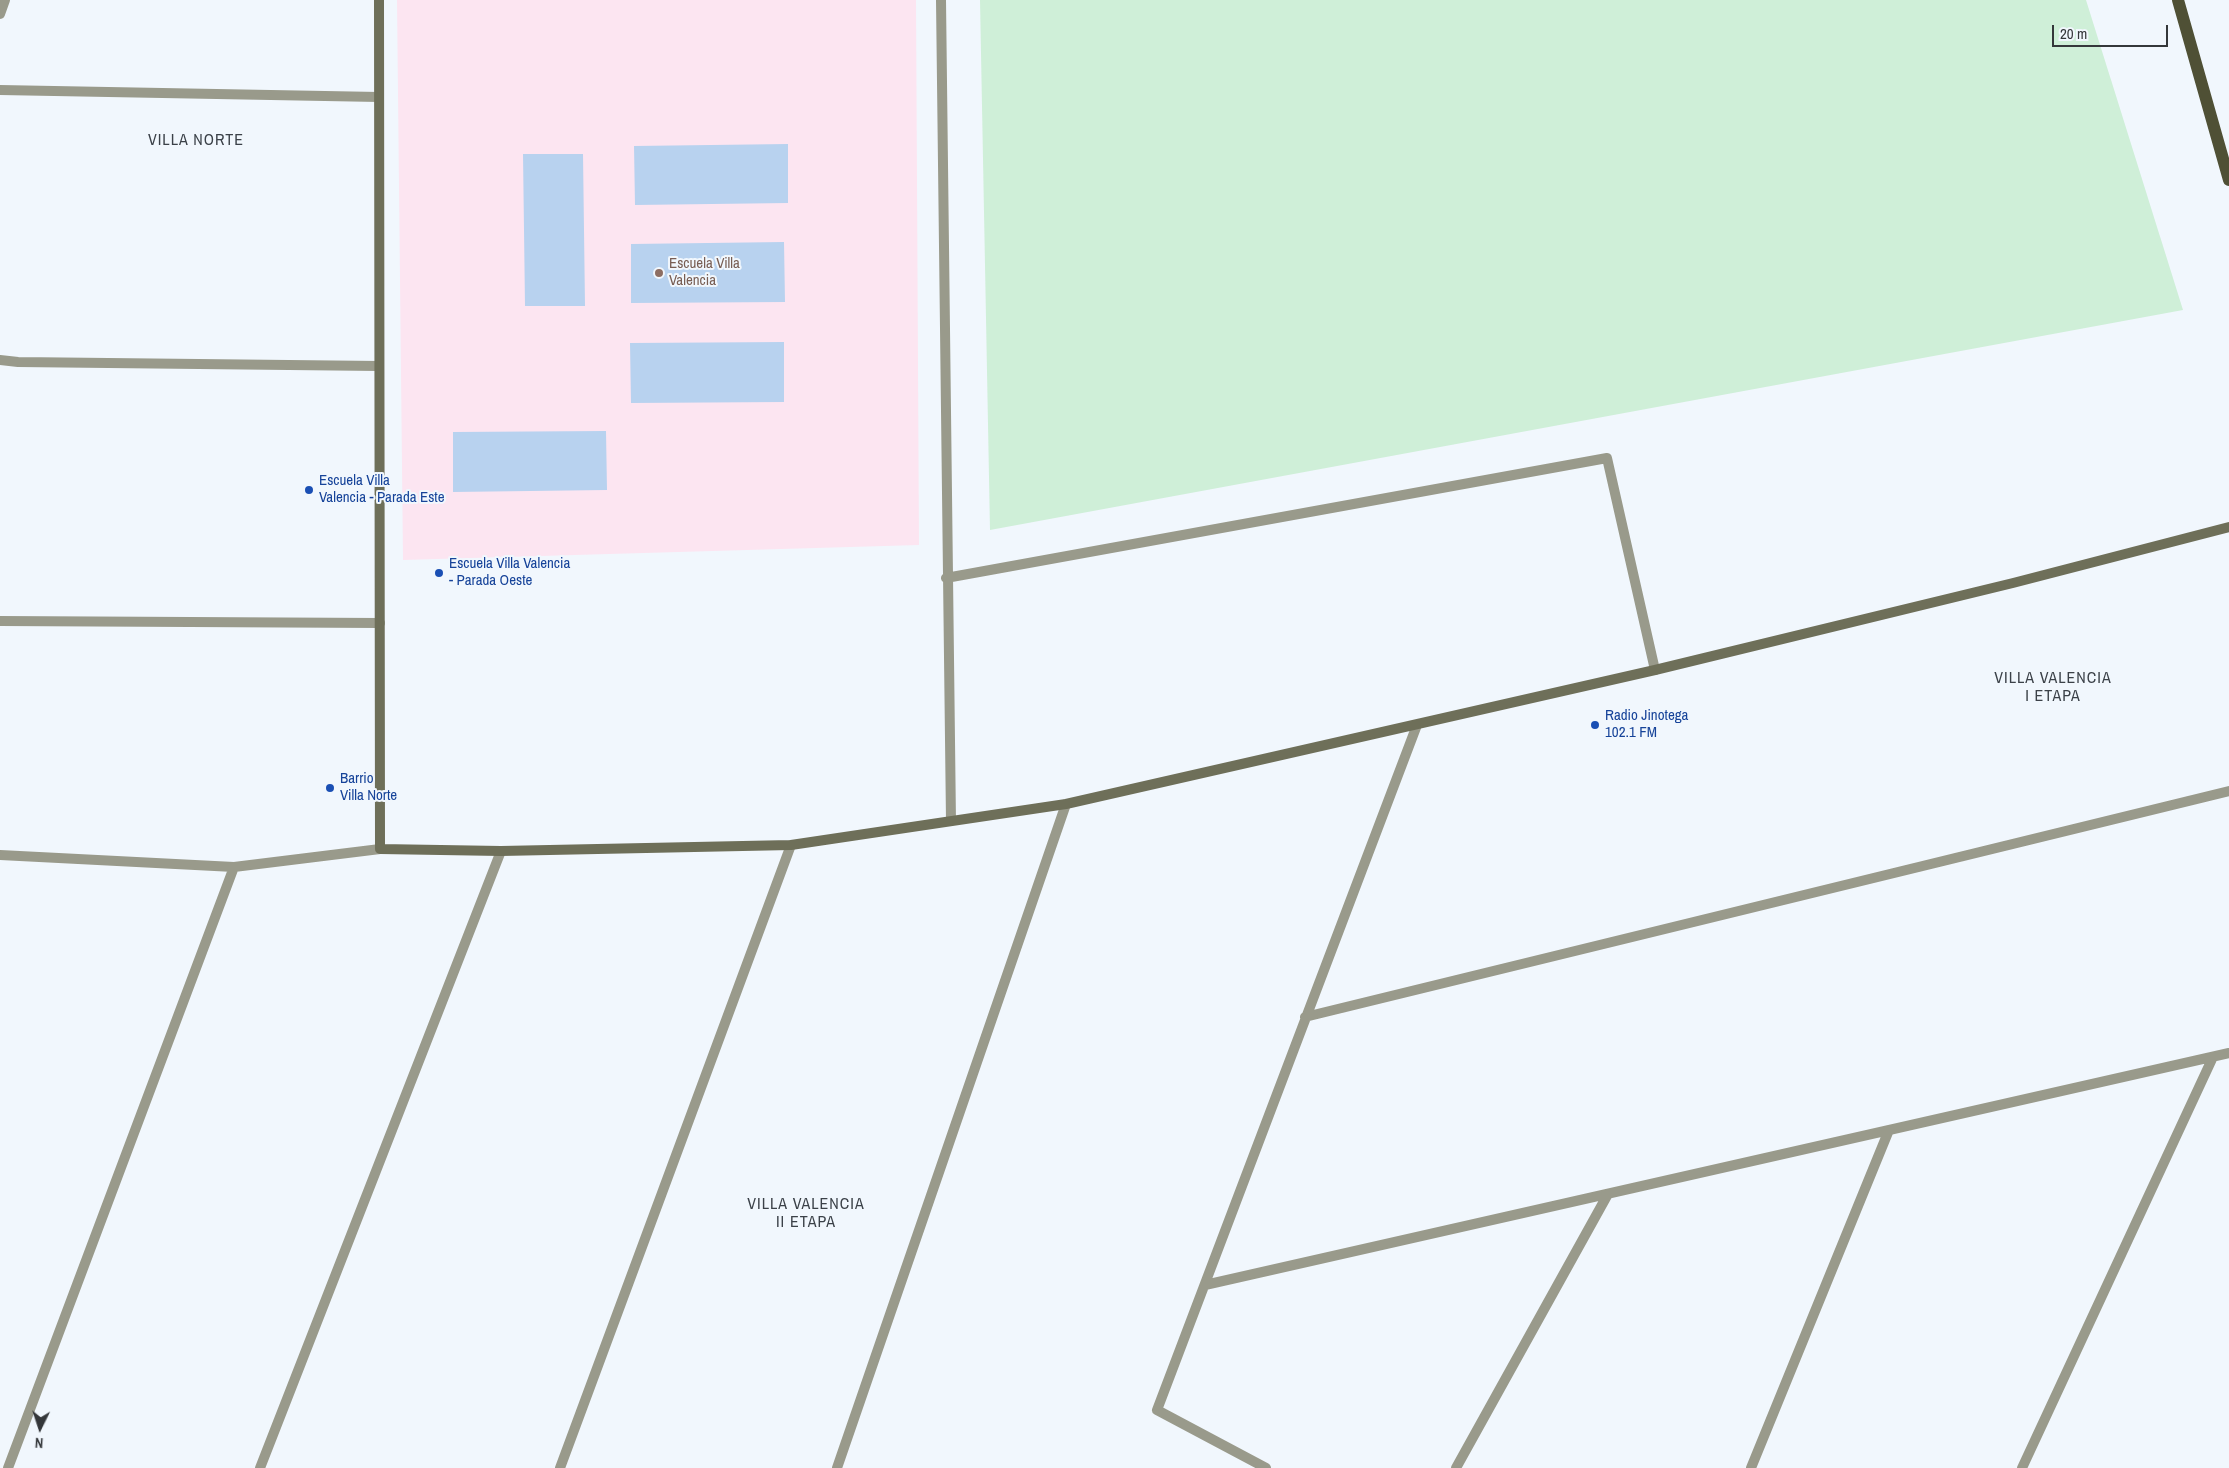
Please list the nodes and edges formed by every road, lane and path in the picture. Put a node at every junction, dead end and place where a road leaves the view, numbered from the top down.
1 (5, 0) edge
2 (379, 0) edge
3 (941, 0) edge
4 (2178, 0) edge
5 (0, 14) edge
6 (0, 90) edge
7 (379, 97) junction
8 (2229, 180) edge
9 (0, 360) edge
10 (379, 366) junction
11 (2229, 527) edge
12 (946, 578) junction
13 (0, 621) edge
14 (380, 623) junction
15 (1655, 670) junction
16 (1417, 725) junction
17 (2229, 791) edge
18 (1066, 804) junction
19 (951, 821) junction
20 (791, 845) junction
21 (380, 848) junction
22 (501, 850) junction
23 (0, 855) edge
24 (234, 867) junction
25 (1305, 1017) junction
26 (2229, 1053) edge
27 (2213, 1057) junction
28 (1889, 1130) junction
29 (1608, 1194) junction
30 (1205, 1285) junction
31 (8, 1468) edge
32 (260, 1468) edge
33 (560, 1468) edge
34 (837, 1468) edge
35 (1266, 1468) edge
36 (1456, 1468) edge
37 (1751, 1468) edge
38 (2022, 1468) edge

1 - 5 street
2 - 7 street
3 - 12 street
4 - 8 main road
6 - 7 street
7 - 10 street
9 - 10 street
10 - 14 street
11 - 15 street
12 - 15 street
12 - 19 street
13 - 14 street
14 - 21 street
15 - 16 street
16 - 18 street
16 - 25 street
17 - 25 street
18 - 19 street
18 - 34 street
19 - 20 street
20 - 22 street
20 - 33 street
21 - 22 street
21 - 24 street
22 - 32 street
23 - 24 street
24 - 31 street
25 - 30 street
26 - 27 street
27 - 28 street
27 - 38 street
28 - 29 street
28 - 37 street
29 - 30 street
29 - 36 street
30 - 35 street

